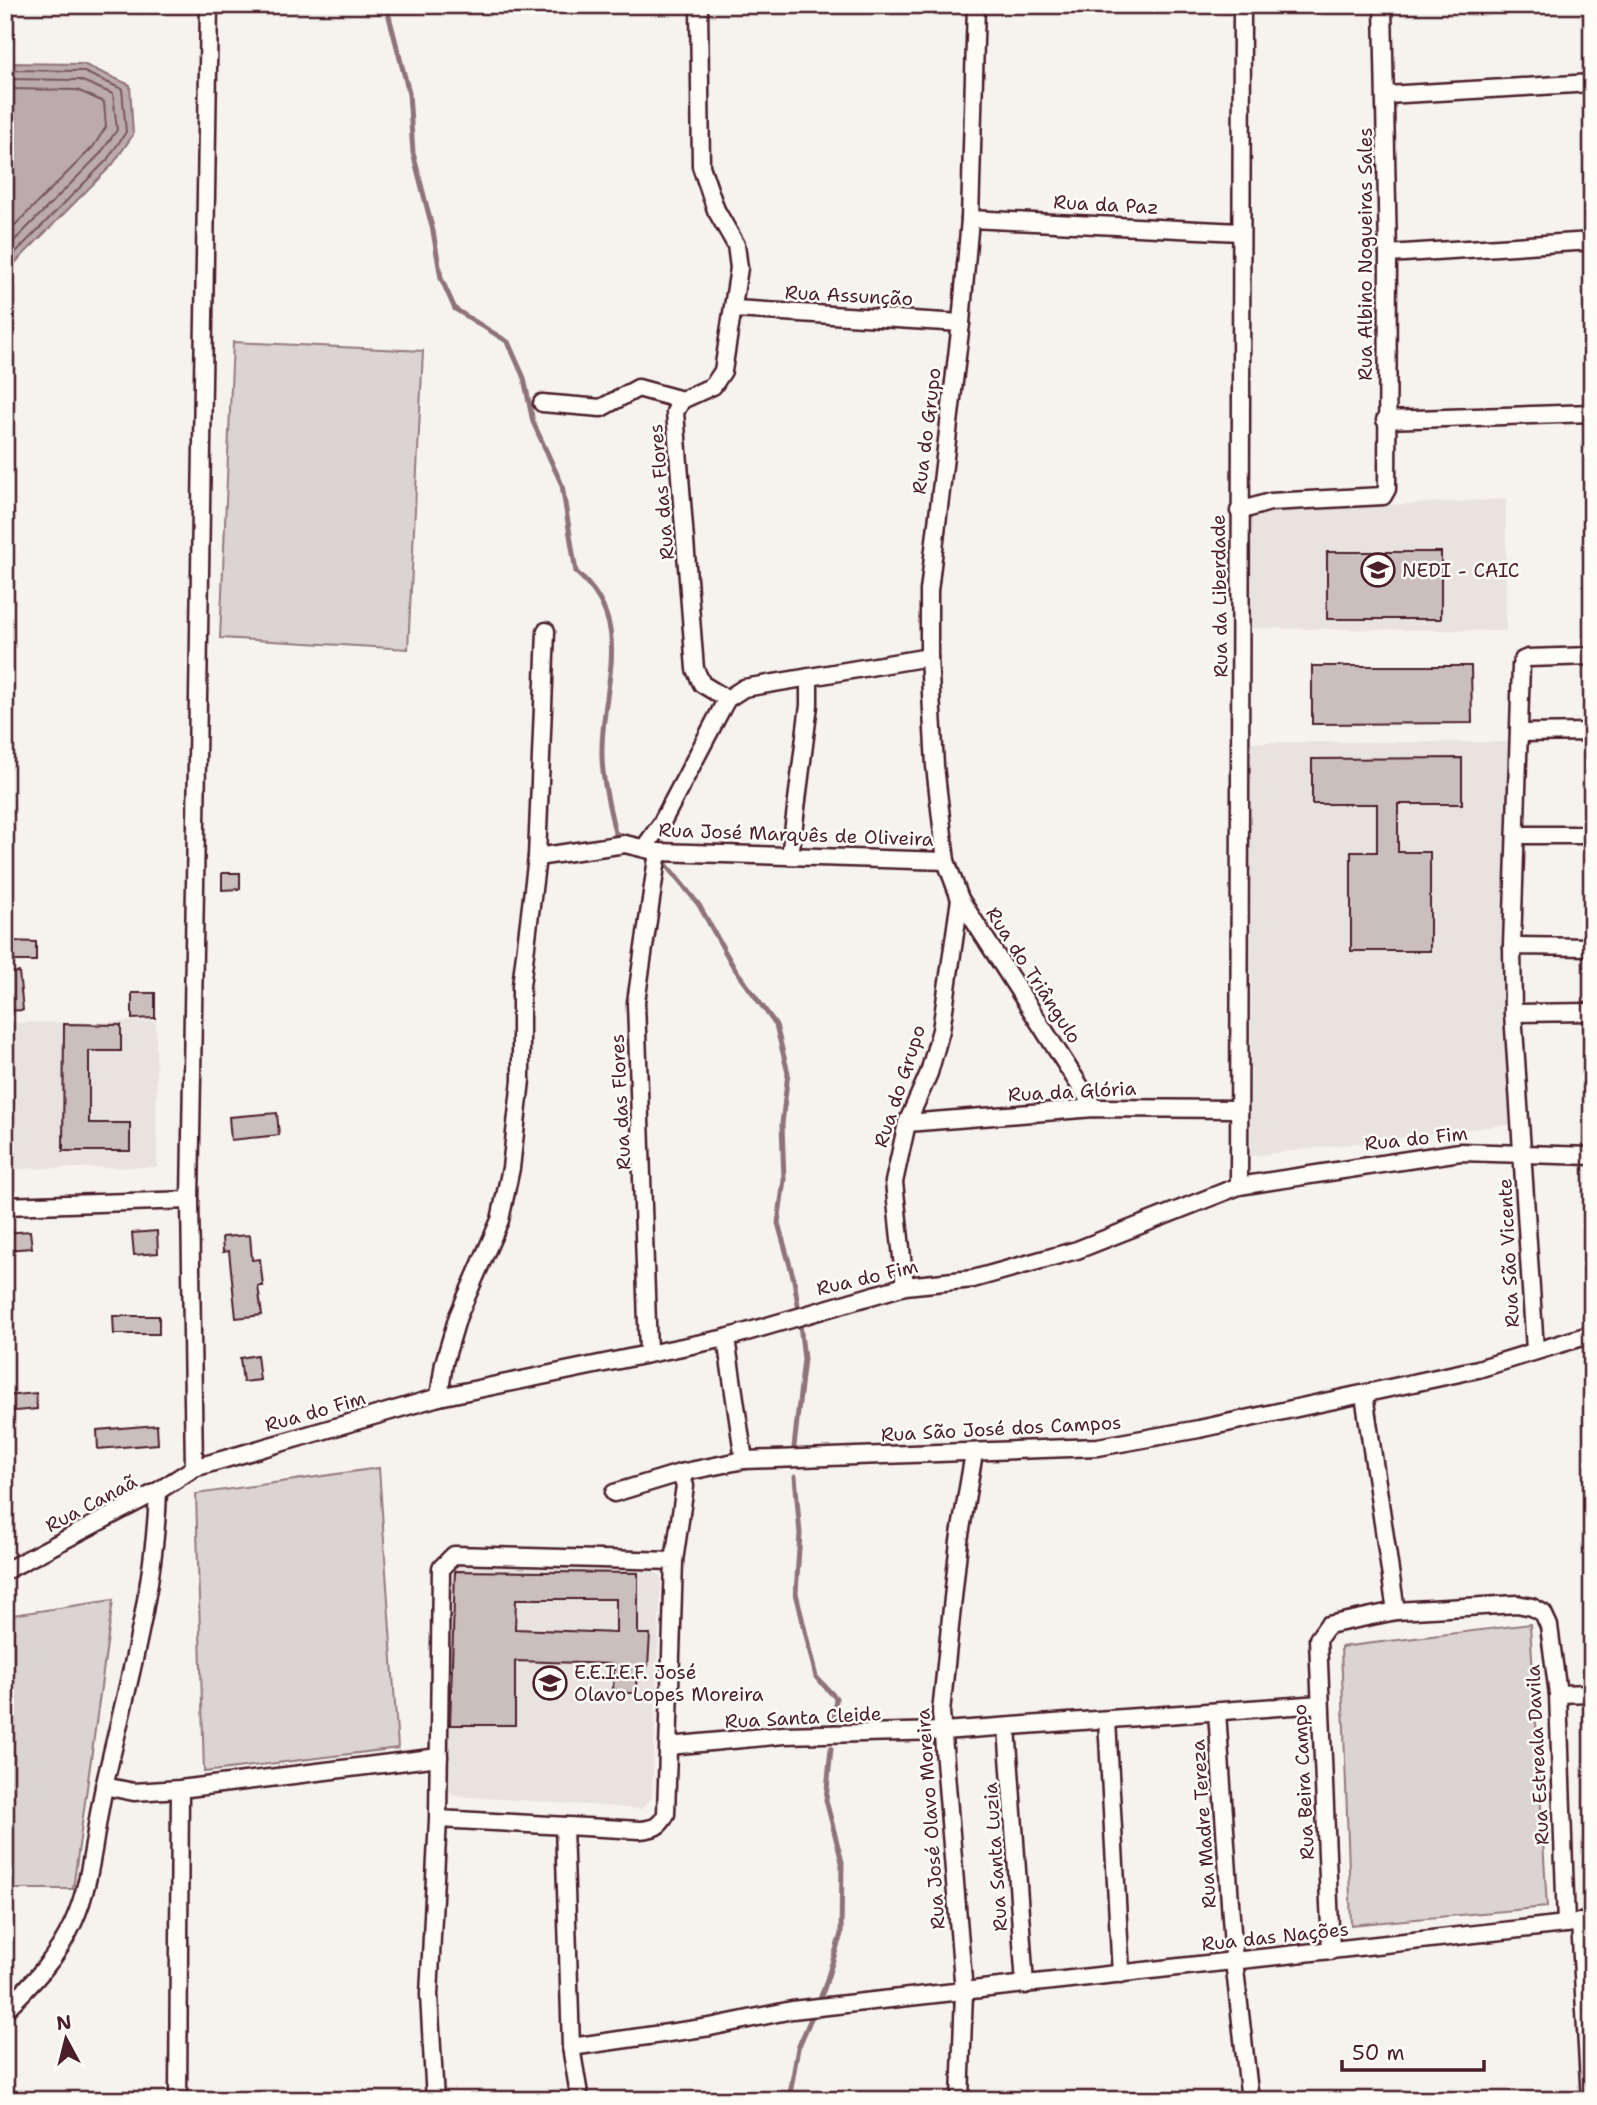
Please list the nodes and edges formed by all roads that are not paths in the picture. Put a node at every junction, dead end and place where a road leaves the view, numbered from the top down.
1 (209, 5) edge
2 (699, 5) edge
3 (976, 5) edge
4 (1242, 5) edge
5 (1383, 5) edge
6 (1592, 83) edge
7 (1386, 95) junction
8 (970, 219) junction
9 (1240, 232) junction
10 (1592, 241) edge
11 (1388, 254) junction
12 (734, 309) junction
13 (961, 323) junction
14 (682, 400) junction
15 (542, 402) dead end
16 (1592, 413) edge
17 (1385, 420) junction
18 (1239, 511) junction
19 (546, 631) dead end
20 (1592, 656) edge
21 (929, 657) junction
22 (809, 677) junction
23 (727, 699) junction
24 (1592, 732) edge
25 (1519, 733) junction
26 (1516, 835) junction
27 (1592, 835) edge
28 (651, 850) junction
29 (790, 856) junction
30 (537, 858) junction
31 (946, 861) junction
32 (960, 899) junction
33 (1512, 946) junction
34 (1592, 947) edge
35 (1592, 1012) edge
36 (1513, 1013) junction
37 (1094, 1108) junction
38 (1239, 1109) junction
39 (906, 1123) junction
40 (1523, 1154) junction
41 (1592, 1156) edge
42 (1239, 1186) junction
43 (190, 1200) junction
44 (5, 1206) edge
45 (905, 1286) junction
46 (1592, 1334) edge
47 (726, 1338) junction
48 (1535, 1350) junction
49 (648, 1352) junction
50 (1364, 1395) junction
51 (439, 1397) junction
52 (974, 1453) junction
53 (744, 1460) junction
54 (194, 1468) junction
55 (680, 1473) junction
56 (159, 1491) junction
57 (614, 1493) dead end
58 (674, 1561) junction
59 (5, 1571) edge
60 (1396, 1611) junction
61 (1592, 1693) edge
62 (1558, 1695) junction
63 (1320, 1704) junction
64 (1217, 1712) junction
65 (1107, 1720) junction
66 (1007, 1727) junction
67 (943, 1731) junction
68 (669, 1745) junction
69 (439, 1757) junction
70 (104, 1786) junction
71 (180, 1789) junction
72 (438, 1819) junction
73 (564, 1826) junction
74 (1579, 1922) edge
75 (1331, 1951) junction
76 (1234, 1961) junction
77 (1121, 1974) junction
78 (1025, 1985) junction
79 (964, 1992) junction
80 (5, 2010) edge
81 (571, 2047) junction
82 (178, 2100) edge
83 (435, 2100) edge
84 (580, 2100) edge
85 (960, 2100) edge
86 (1250, 2100) edge
87 (1590, 2100) edge

1 - 43 street
2 - 12 street, Rua das Flores
3 - 8 street, Rua do Grupo
4 - 9 street, Rua da Liberdade
5 - 7 street, Rua Albino Nogueiras Sales
6 - 7 street
7 - 11 street, Rua Albino Nogueiras Sales
8 - 9 street, Rua da Paz
8 - 13 street, Rua do Grupo
9 - 18 street, Rua da Liberdade
10 - 11 street
11 - 17 street, Rua Albino Nogueiras Sales
12 - 13 street, Rua Assunção
12 - 14 street, Rua das Flores
13 - 21 street, Rua do Grupo
14 - 15 street
14 - 23 street, Rua das Flores
16 - 17 street
17 - 18 street, Rua Albino Nogueiras Sales
18 - 38 street, Rua da Liberdade
19 - 30 street
20 - 25 street, Rua São Vicente
21 - 22 street
21 - 31 street, Rua do Grupo
22 - 23 street
22 - 29 street
23 - 28 street, Rua José Marquês de Oliveira
24 - 25 street
25 - 26 street, Rua São Vicente
26 - 27 street
26 - 33 street, Rua São Vicente
28 - 29 street, Rua José Marquês de Oliveira
28 - 30 street, Rua José Marquês de Oliveira
28 - 49 street, Rua das Flores
29 - 31 street, Rua José Marquês de Oliveira
30 - 51 street
31 - 32 street, Rua do Triângulo
32 - 37 street, Rua do Triângulo
32 - 39 street, Rua do Grupo
33 - 34 street
33 - 36 street, Rua São Vicente
35 - 36 street
36 - 40 street, Rua São Vicente
37 - 38 street, Rua da Glória
37 - 39 street, Rua da Glória
38 - 42 street, Rua da Liberdade
39 - 45 street, Rua do Grupo
40 - 41 street, Rua do Fim
40 - 42 street, Rua do Fim
40 - 48 street, Rua São Vicente
42 - 45 street, Rua do Fim
43 - 44 street
43 - 54 street
45 - 47 street, Rua do Fim
46 - 48 street, Rua São José dos Campos
47 - 49 street, Rua do Fim
47 - 53 street
48 - 50 street, Rua São José dos Campos
49 - 51 street, Rua do Fim
50 - 52 street, Rua São José dos Campos
50 - 60 street
51 - 54 street, Rua do Fim
52 - 53 street, Rua São José dos Campos
52 - 67 street, Rua José Olavo Moreira
53 - 55 street, Rua São José dos Campos
54 - 56 street, Rua Canaã
55 - 57 street, Rua São José dos Campos
55 - 58 street
56 - 59 street, Rua Canaã
56 - 70 street
58 - 68 street
58 - 69 street
60 - 62 street, Rua Estreala Davila
60 - 63 street, Rua Beira Campo
61 - 62 street
62 - 74 street, Rua Estreala Davila
63 - 64 street, Rua Santa Cleide
63 - 75 street, Rua Beira Campo
64 - 65 street, Rua Santa Cleide
64 - 76 street, Rua Madre Tereza
65 - 66 street, Rua Santa Cleide
65 - 77 street
66 - 67 street, Rua Santa Cleide
66 - 78 street, Rua Santa Luzia
67 - 68 street, Rua Santa Cleide
67 - 79 street, Rua José Olavo Moreira
68 - 73 street
69 - 71 street
69 - 72 street
70 - 71 street
70 - 80 street
71 - 82 street
72 - 73 street
72 - 83 street
73 - 81 street
74 - 75 street, Rua das Nações
74 - 87 street, Rua Estreala Davila
75 - 76 street, Rua das Nações
76 - 77 street, Rua das Nações
76 - 86 street, Rua Madre Tereza
77 - 78 street, Rua das Nações
78 - 79 street, Rua das Nações
79 - 81 street, Rua das Nações
79 - 85 street, Rua José Olavo Moreira
81 - 84 street

